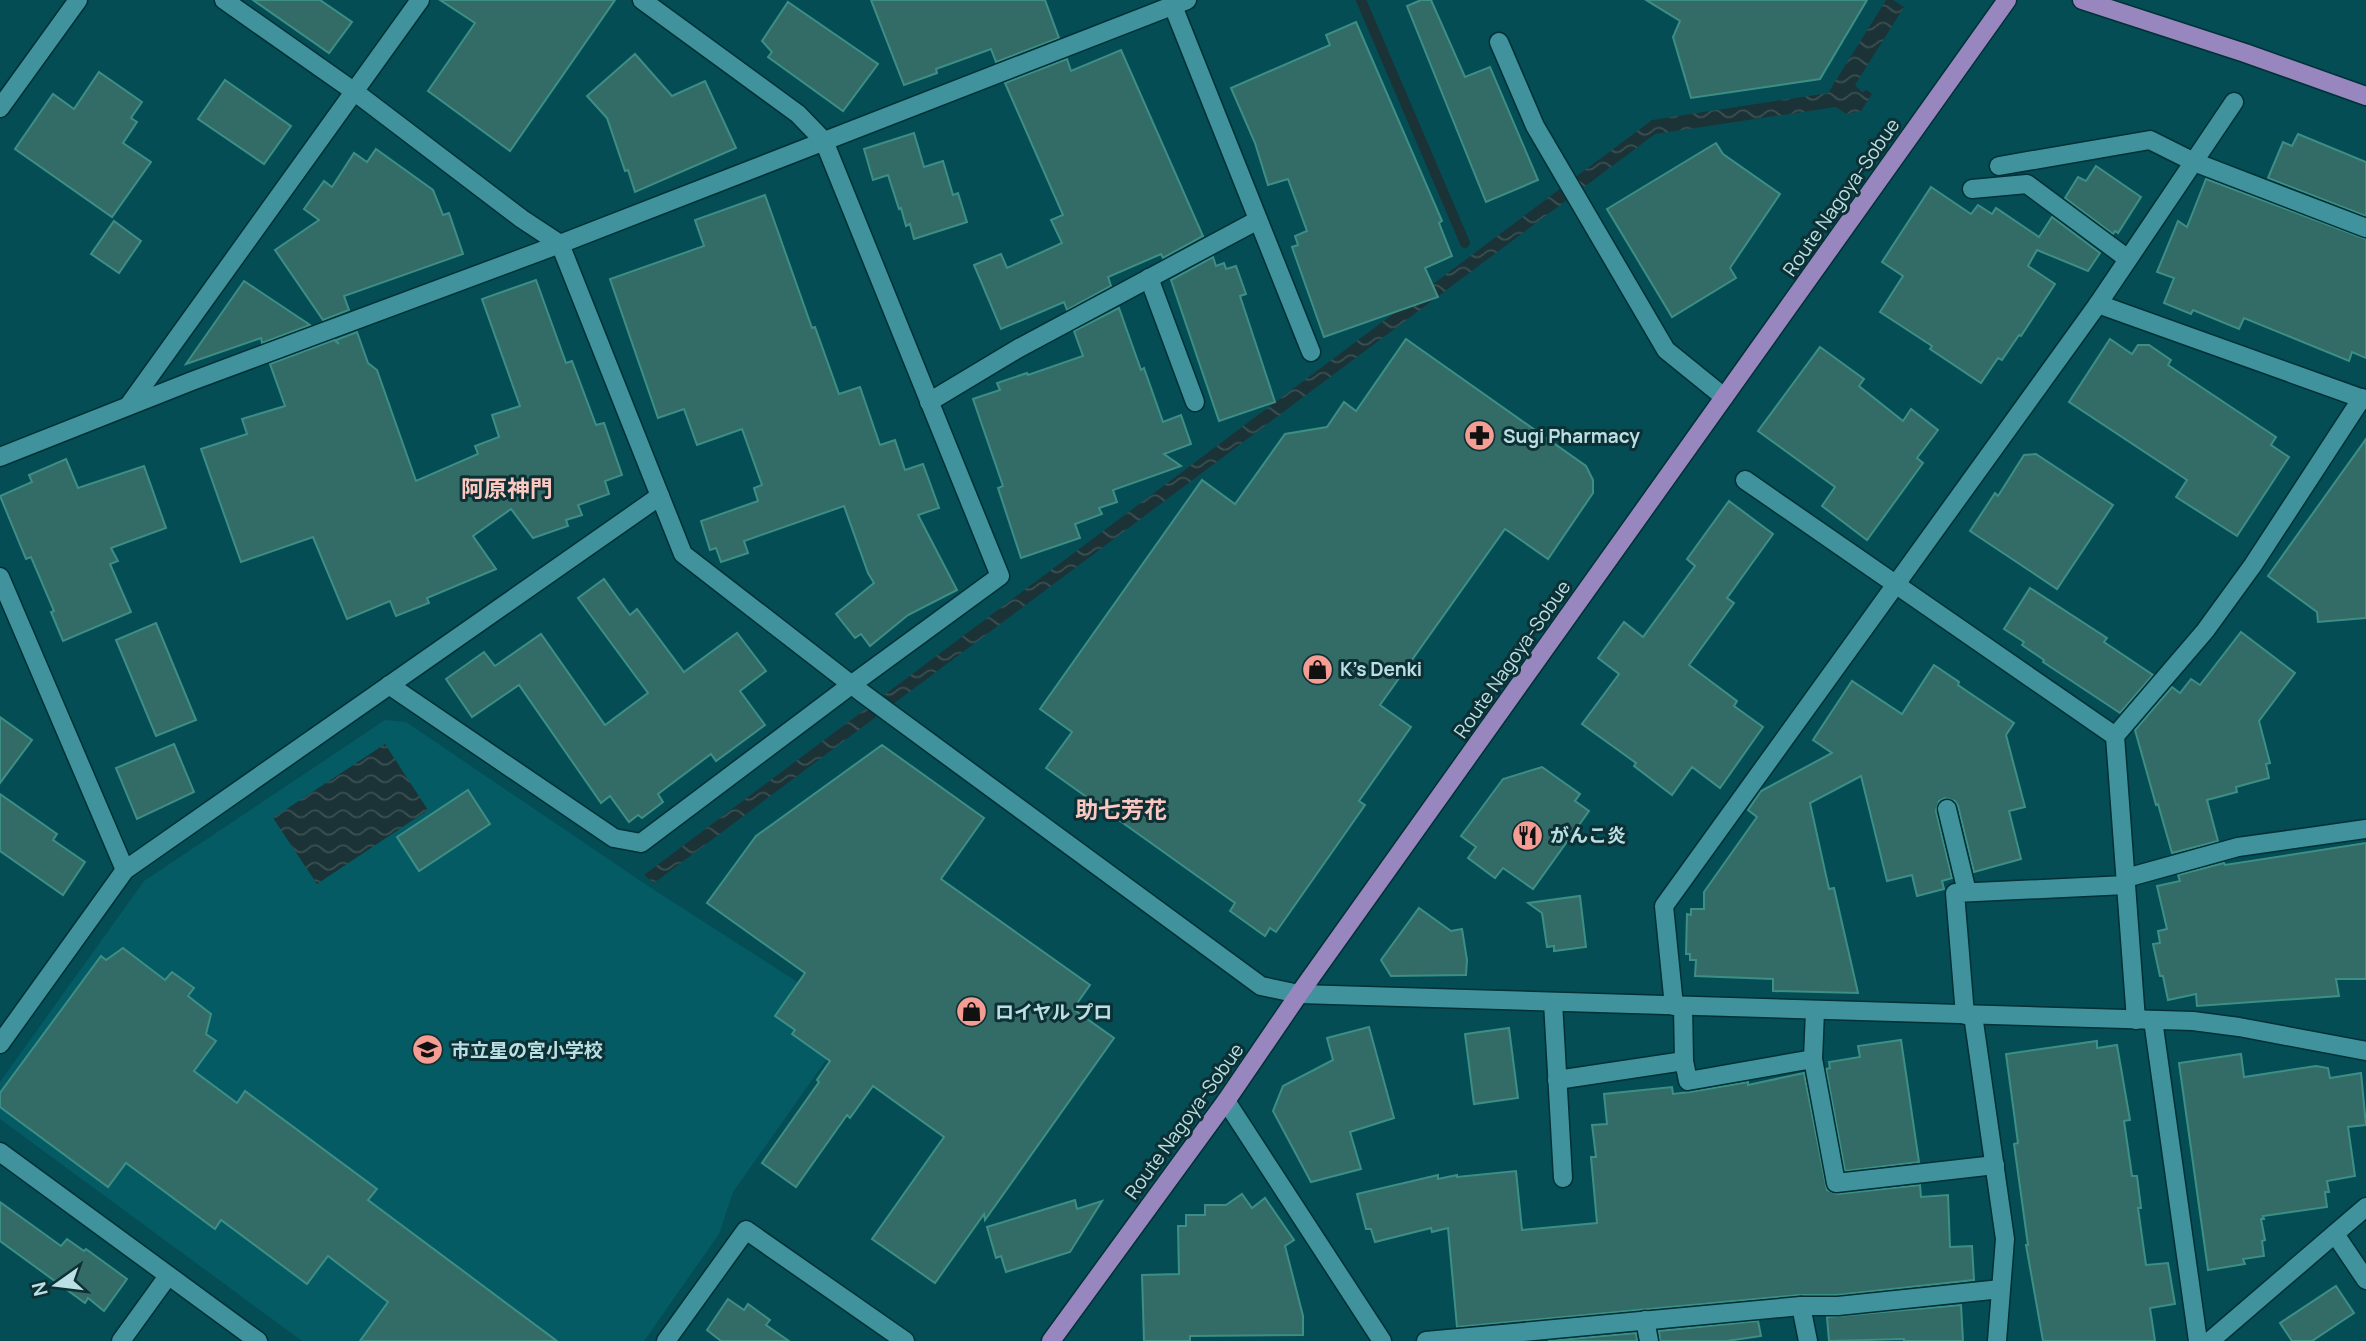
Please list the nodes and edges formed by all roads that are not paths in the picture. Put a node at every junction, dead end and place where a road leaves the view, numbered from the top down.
1 (78, 0) edge
2 (224, 0) edge
3 (420, 0) edge
4 (642, 0) edge
5 (2007, 0) edge
6 (2082, 0) edge
7 (1180, 3) edge
8 (1499, 42) dead end
9 (355, 92) junction
10 (2366, 96) edge
11 (2234, 102) dead end
12 (0, 108) edge
13 (824, 141) junction
14 (2194, 162) junction
15 (1999, 166) dead end
16 (1972, 189) dead end
17 (1258, 219) junction
18 (2366, 228) edge
19 (560, 244) junction
20 (2128, 258) junction
21 (1149, 278) junction
22 (2098, 304) junction
23 (1311, 352) dead end
24 (1724, 397) junction
25 (2364, 399) edge
26 (929, 402) junction
27 (1195, 402) dead end
28 (129, 405) junction
29 (0, 457) edge
30 (1745, 480) dead end
31 (660, 496) junction
32 (0, 577) edge
33 (1896, 584) junction
34 (389, 685) junction
35 (856, 688) junction
36 (2115, 736) junction
37 (1947, 809) dead end
38 (2366, 830) edge
39 (125, 870) junction
40 (2126, 881) junction
41 (1967, 892) junction
42 (1299, 994) junction
43 (1553, 1002) junction
44 (1679, 1006) junction
45 (1815, 1011) junction
46 (1969, 1015) junction
47 (2145, 1020) junction
48 (0, 1044) edge
49 (2366, 1051) edge
50 (1813, 1059) junction
51 (1684, 1061) junction
52 (1557, 1080) junction
53 (1226, 1101) junction
54 (0, 1152) edge
55 (1995, 1165) junction
56 (1563, 1178) dead end
57 (2366, 1207) edge
58 (2335, 1234) junction
59 (168, 1276) junction
60 (2366, 1280) edge
61 (2001, 1289) junction
62 (1801, 1306) junction
63 (1645, 1320) junction
64 (1055, 1339) edge
65 (121, 1341) edge
66 (258, 1341) edge
67 (666, 1341) edge
68 (905, 1341) edge
69 (1381, 1341) edge
70 (1426, 1341) edge
71 (1649, 1341) edge
72 (1808, 1341) edge
73 (1997, 1341) edge
74 (2197, 1341) edge
75 (2210, 1341) edge

1 - 12 street
2 - 9 street
3 - 9 street
4 - 13 street
5 - 24 main road, Route Nagoya-Sobue
6 - 10 main road
7 - 13 street
7 - 17 street
8 - 24 street
9 - 19 street
9 - 28 street
11 - 14 street
13 - 19 street
13 - 26 street
14 - 15 street
14 - 18 street
14 - 20 street
16 - 20 street
17 - 21 street
17 - 23 street
19 - 28 street
19 - 31 street
20 - 22 street
21 - 26 street
21 - 27 street
22 - 25 street
22 - 33 street
24 - 42 main road, Route Nagoya-Sobue
25 - 36 street
26 - 35 street
28 - 29 street
30 - 33 street
31 - 34 street
31 - 35 street
32 - 39 street
33 - 36 street
33 - 44 street
34 - 35 street
34 - 39 street
35 - 42 street
36 - 40 street
37 - 41 street
38 - 40 street
39 - 48 street
40 - 41 street
40 - 47 street
41 - 46 street
42 - 43 street
42 - 53 main road, Route Nagoya-Sobue
43 - 44 street
43 - 52 street
44 - 45 street
44 - 51 street
45 - 46 street
45 - 50 street
46 - 47 street
46 - 55 street
47 - 49 street
47 - 74 street
50 - 51 street
50 - 55 street
51 - 52 street
52 - 56 street
53 - 64 main road, Route Nagoya-Sobue
53 - 69 street
54 - 59 street
55 - 61 street
57 - 58 street
58 - 60 street
58 - 75 street
59 - 65 street
59 - 66 street
61 - 62 street
61 - 73 street
62 - 63 street
62 - 72 street
63 - 70 street
63 - 71 street
67 - 68 street

